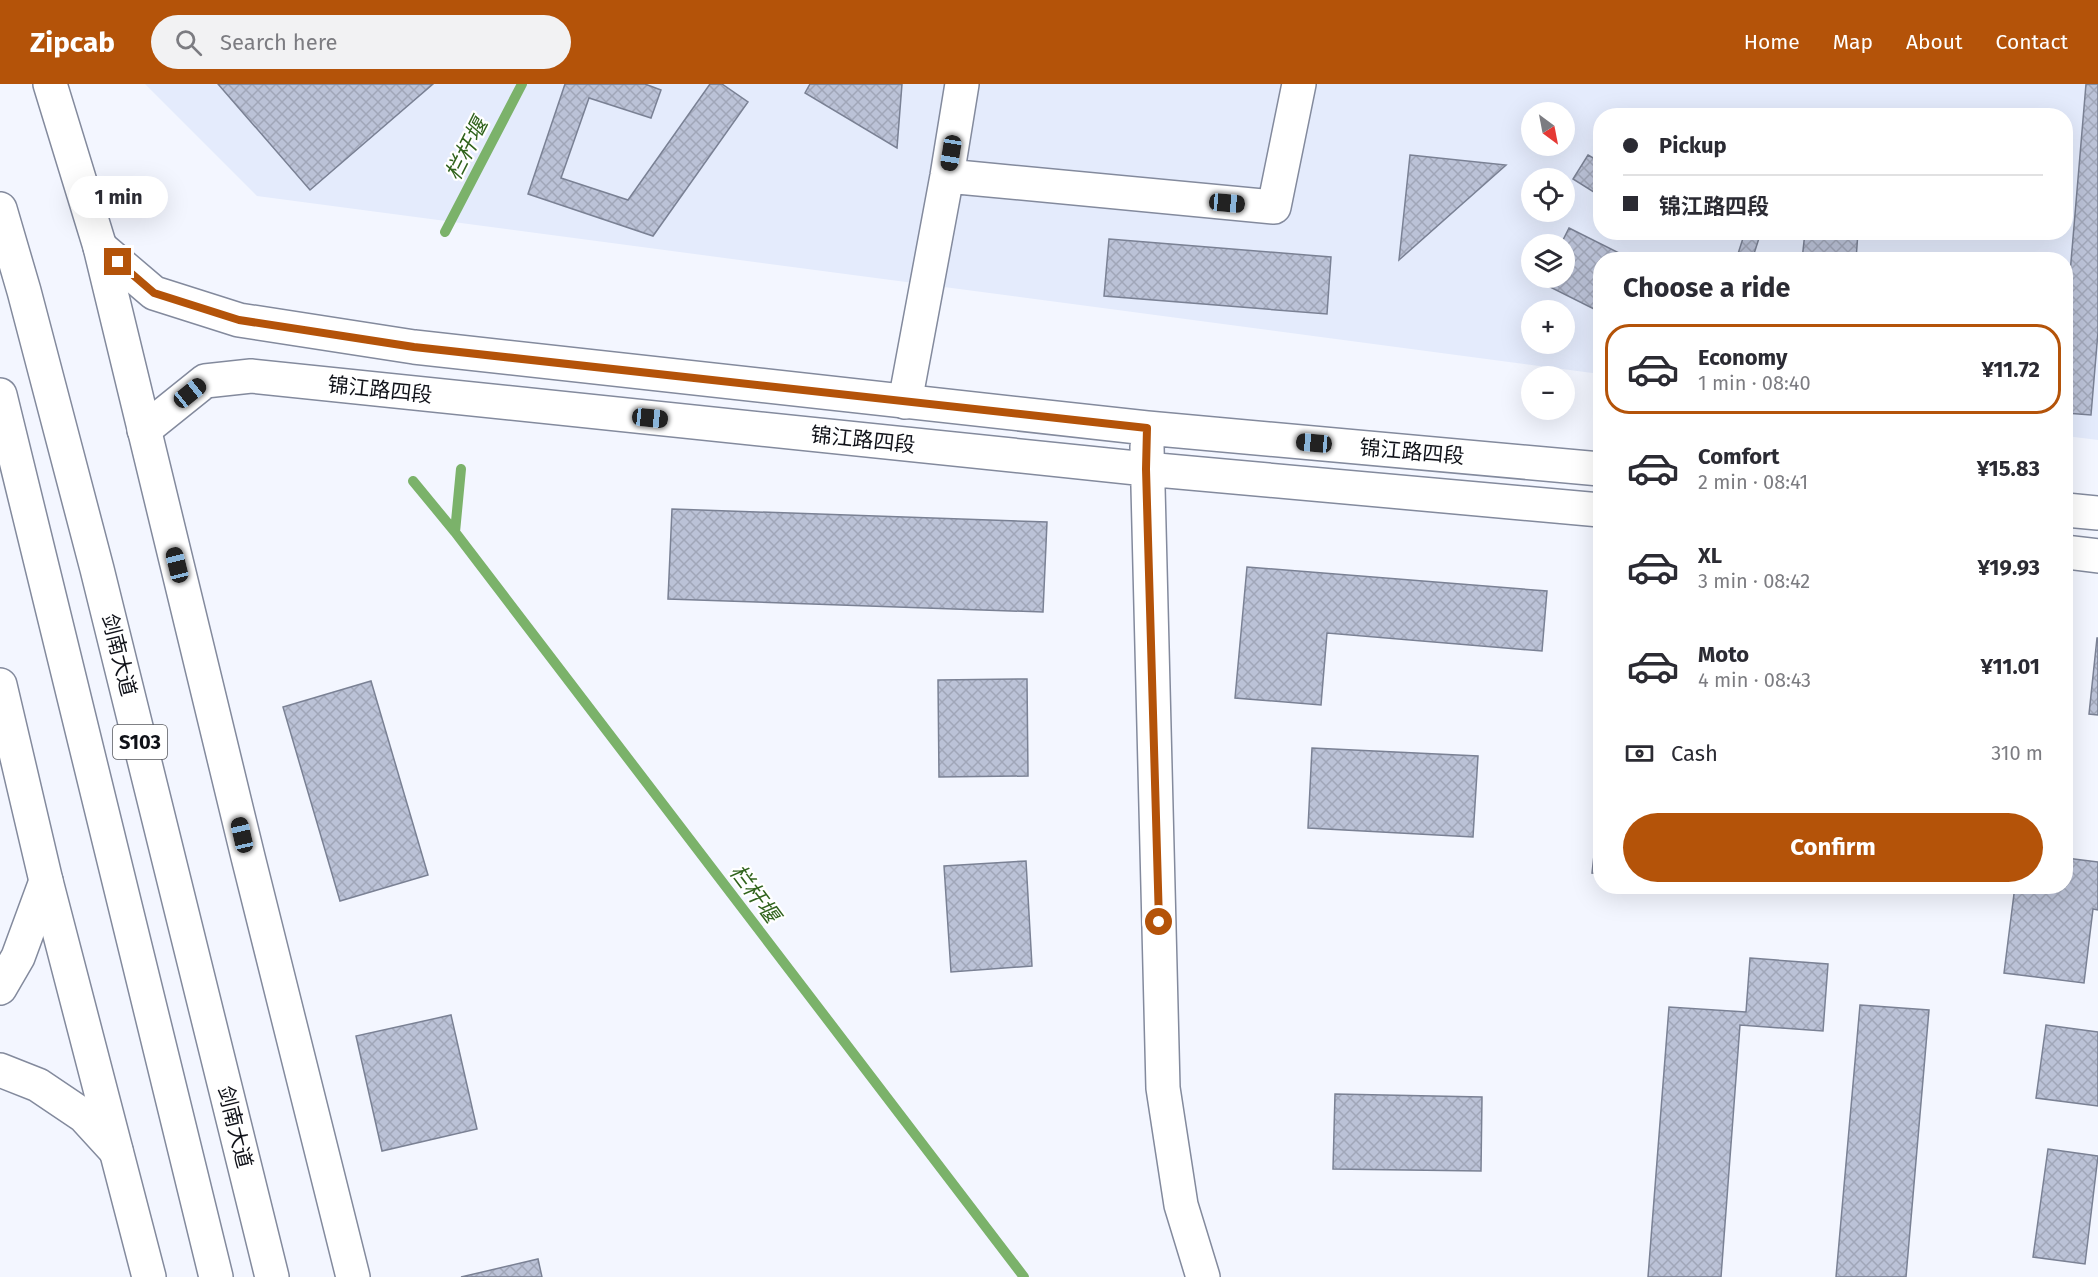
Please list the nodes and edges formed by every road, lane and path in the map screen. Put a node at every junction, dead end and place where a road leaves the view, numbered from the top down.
1 (50, 84) edge
2 (962, 84) edge
3 (1299, 84) edge
4 (947, 176) junction
5 (0, 209) edge
6 (100, 247) junction
7 (0, 395) edge
8 (905, 402) junction
9 (1147, 428) junction
10 (144, 430) junction
11 (1593, 468) edge
12 (1146, 469) junction
13 (1593, 509) edge
14 (2073, 511) edge
15 (2098, 513) edge
16 (2073, 553) edge
17 (2098, 556) edge
18 (0, 685) edge
19 (46, 881) junction
20 (0, 988) edge
21 (0, 1070) edge
22 (116, 1151) junction
23 (215, 1276) edge
24 (149, 1277) edge
25 (272, 1277) edge
26 (353, 1277) edge
27 (1203, 1277) edge

1 - 6 main road
2 - 4 main road
3 - 4 main road
4 - 8 main road
5 - 25 main road, 剑南大道 / S103
6 - 8 main road, 锦江路四段
6 - 10 main road
7 - 23 main road, S103
8 - 9 main road, 锦江路四段
9 - 11 main road, 锦江路四段
9 - 12 main road
10 - 12 main road, 锦江路四段
10 - 26 main road
12 - 13 main road, 锦江路四段
12 - 27 main road
14 - 15 main road
16 - 17 main road
18 - 19 main road
19 - 20 main road
19 - 22 main road
21 - 22 main road
22 - 24 main road

